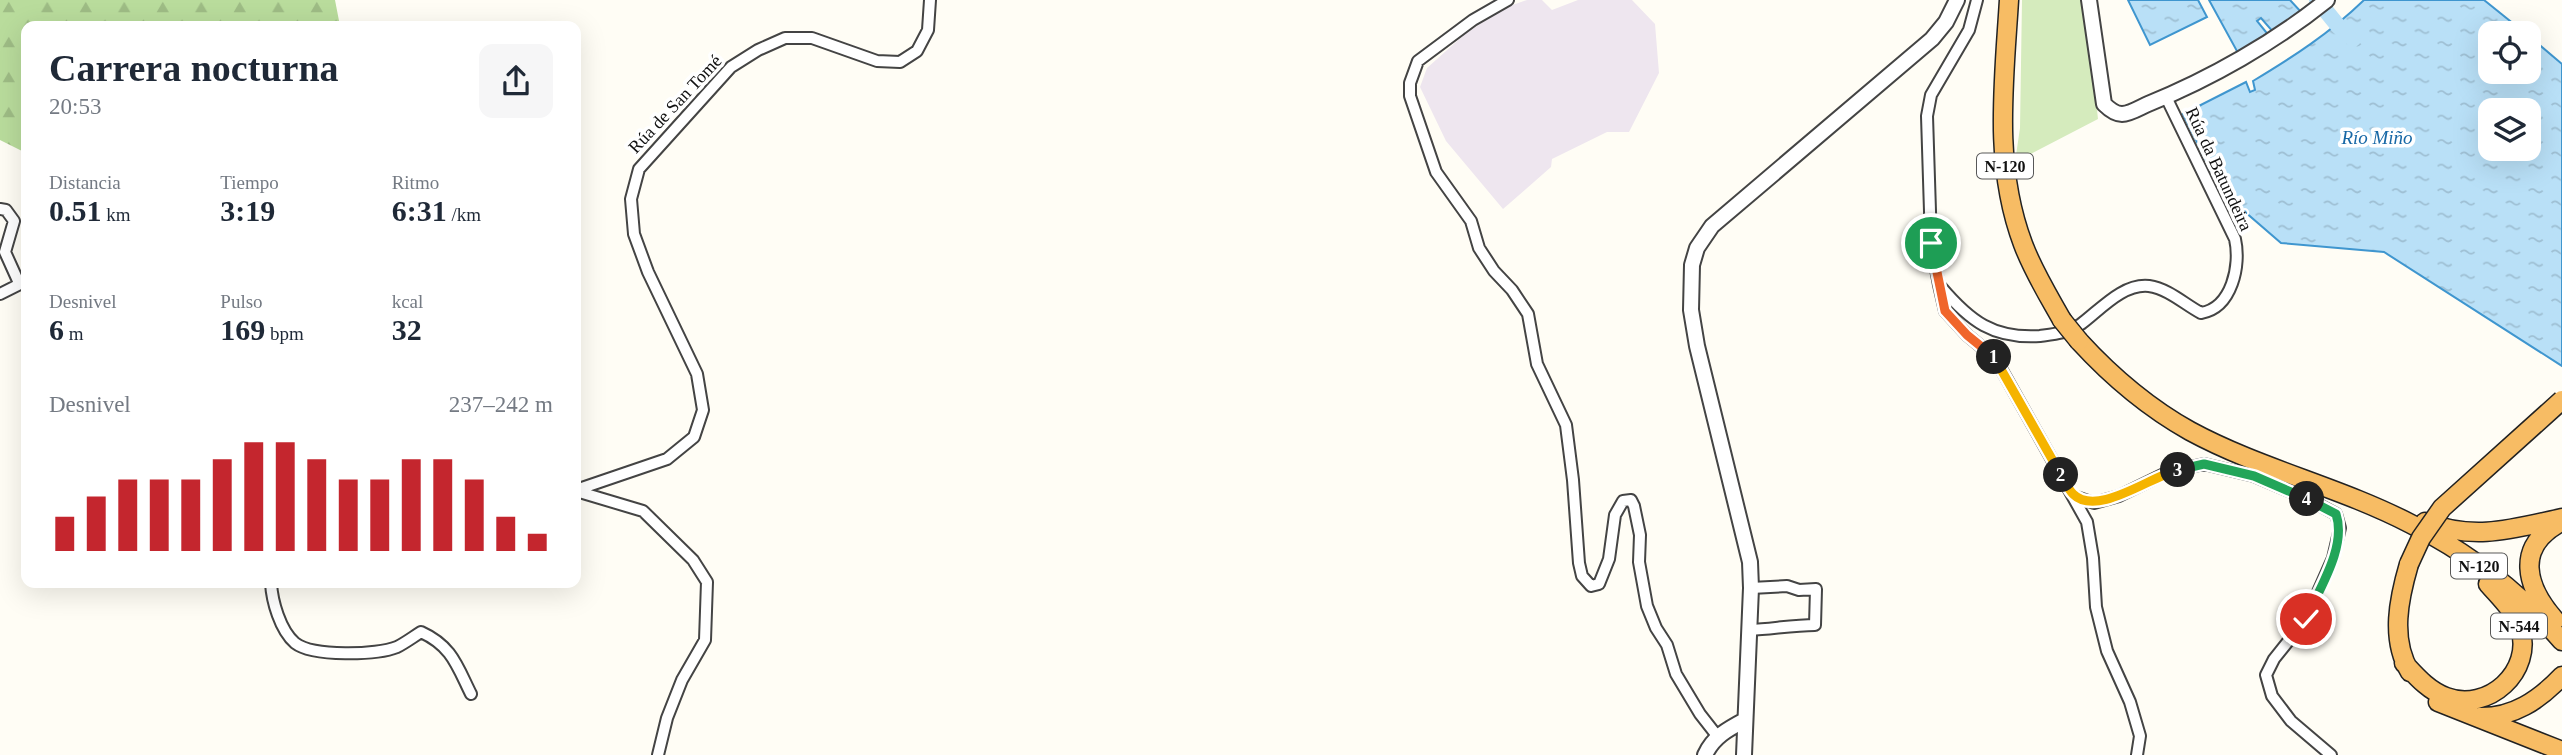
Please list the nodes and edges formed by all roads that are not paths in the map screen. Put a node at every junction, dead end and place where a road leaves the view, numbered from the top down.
1 (930, 0) edge
2 (1508, 0) edge
3 (1957, 0) edge
4 (1978, 0) edge
5 (2009, 0) edge
6 (2089, 0) edge
7 (2327, 0) edge
8 (2166, 97) junction
9 (0, 209) edge
10 (21, 280) edge
11 (21, 283) edge
12 (1939, 285) junction
13 (0, 294) edge
14 (2562, 400) edge
15 (2276, 467) junction
16 (581, 488) edge
17 (581, 491) edge
18 (2074, 496) junction
19 (2381, 510) junction
20 (2562, 520) edge
21 (271, 588) edge
22 (1751, 588) junction
23 (2562, 628) edge
24 (1750, 630) junction
25 (2562, 641) edge
26 (2404, 663) junction
27 (2562, 676) edge
28 (471, 695) dead end
29 (2469, 715) junction
30 (1745, 720) junction
31 (1718, 737) junction
32 (2562, 751) edge
33 (658, 755) edge
34 (1705, 755) edge
35 (1744, 755) edge
36 (2137, 755) edge
37 (2332, 755) edge

1 - 16 street, Rúa de San Tomé
2 - 31 street
3 - 22 street
4 - 12 street, Rúa da Batundeira
5 - 15 highway, N-120, bridge
6 - 8 street
7 - 8 street
8 - 12 street, Rúa da Batundeira
9 - 10 street
11 - 13 street
12 - 18 street
14 - 26 highway, bridge
15 - 19 highway, N-120
15 - 20 highway, N-544
17 - 33 street
18 - 36 street
18 - 37 street
19 - 25 highway, N-120
19 - 26 highway, N-544
20 - 23 highway, N-544
21 - 28 street
22 - 24 street
22 - 24 street
24 - 30 street
26 - 29 highway
27 - 29 highway
29 - 32 highway
30 - 31 street
30 - 35 street
31 - 34 street

